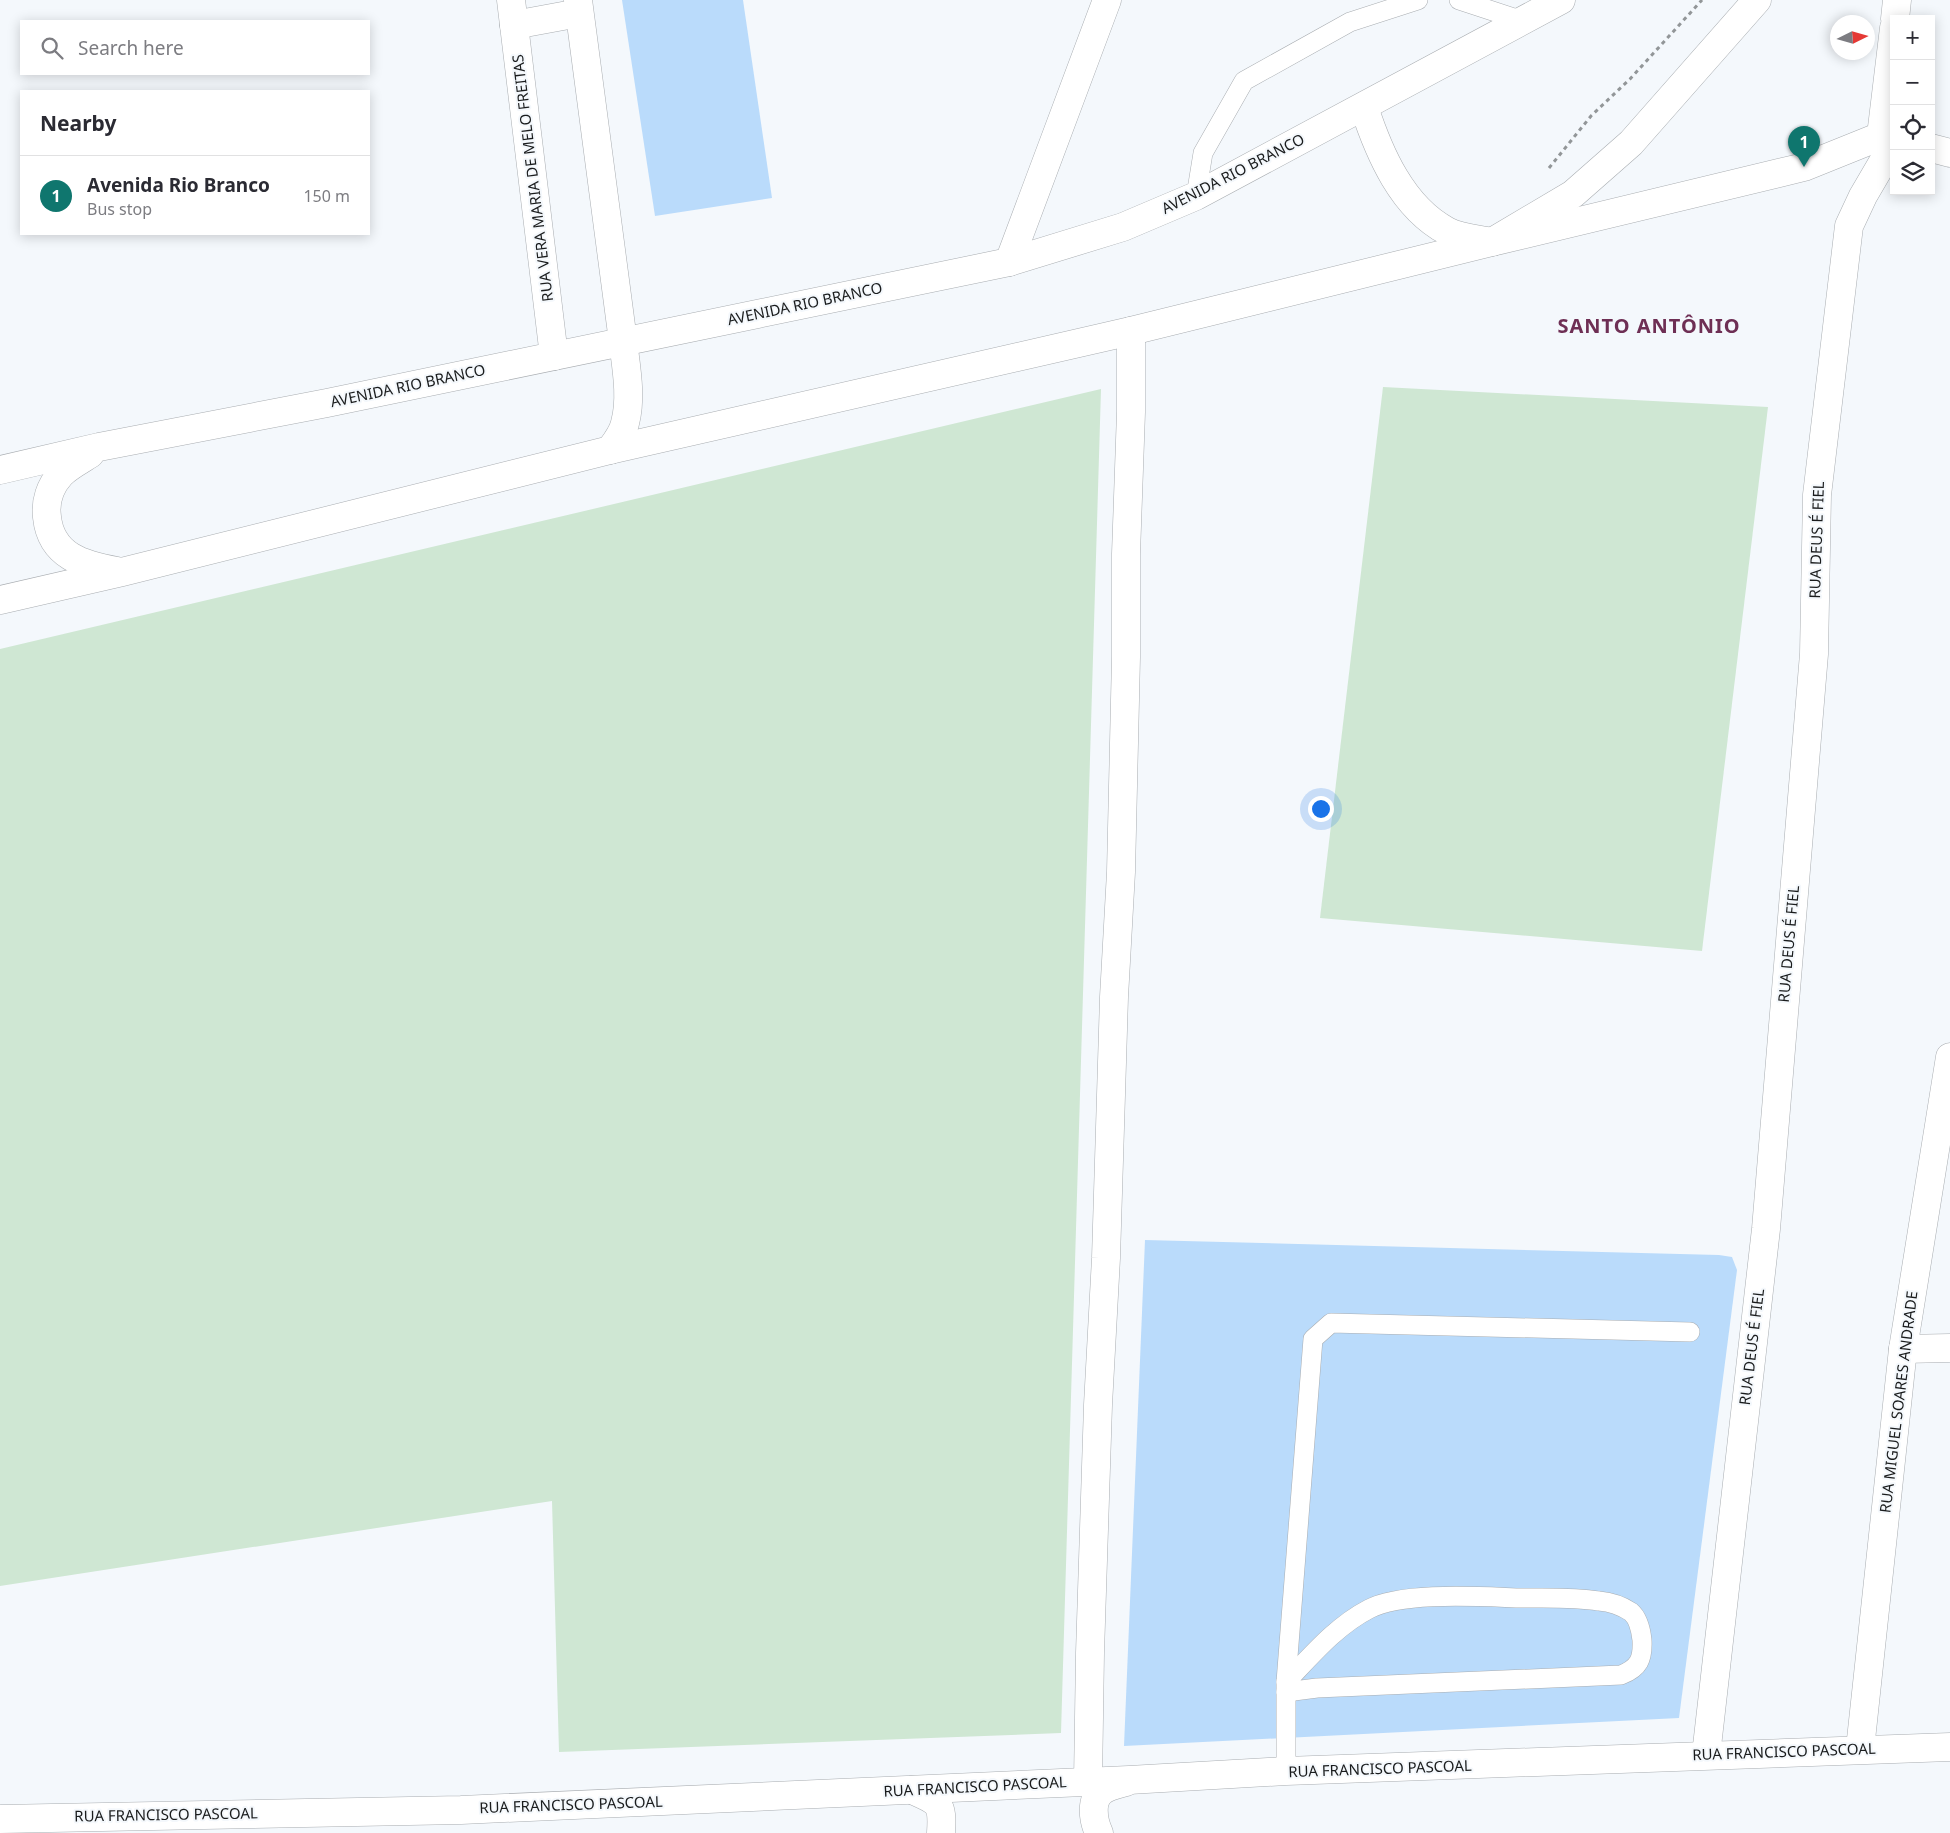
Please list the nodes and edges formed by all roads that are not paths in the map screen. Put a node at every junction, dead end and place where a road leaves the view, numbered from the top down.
1 (1107, 0) edge
2 (1418, 0) edge
3 (1458, 0) edge
4 (1561, 0) edge
5 (1757, 0) edge
6 (1897, 0) edge
7 (579, 6) edge
8 (512, 13) edge
9 (1895, 15) edge
10 (1523, 21) junction
11 (1893, 60) edge
12 (1891, 105) edge
13 (1364, 107) junction
14 (1890, 140) edge
15 (1935, 149) edge
16 (1950, 153) edge
17 (1196, 196) junction
18 (1492, 242) junction
19 (1009, 262) junction
20 (1131, 331) junction
21 (623, 341) junction
22 (554, 356) junction
23 (99, 447) junction
24 (610, 450) junction
25 (0, 470) edge
26 (122, 572) junction
27 (0, 600) edge
28 (1950, 1057) edge
29 (1690, 1332) dead end
30 (1950, 1348) edge
31 (1904, 1349) junction
32 (1286, 1687) junction
33 (1950, 1747) edge
34 (1860, 1749) junction
35 (1706, 1755) junction
36 (1286, 1771) junction
37 (1129, 1780) junction
38 (1088, 1782) junction
39 (912, 1790) junction
40 (0, 1819) edge
41 (941, 1833) edge
42 (1099, 1833) edge

1 - 19 street
2 - 17 lane
3 - 10 lane
4 - 10 street, AVENIDA RIO BRANCO
5 - 18 street
6 - 9 street
7 - 8 street
7 - 21 street
8 - 22 street, RUA VERA MARIA DE MELO FREITAS
10 - 13 street, AVENIDA RIO BRANCO
11 - 12 street
13 - 17 street, AVENIDA RIO BRANCO
13 - 18 street
14 - 18 street
14 - 35 street, RUA DEUS É FIEL
15 - 16 street
17 - 19 street, AVENIDA RIO BRANCO
18 - 20 street
19 - 21 street, AVENIDA RIO BRANCO
20 - 24 street
20 - 38 street
21 - 22 street, AVENIDA RIO BRANCO
21 - 24 street
22 - 23 street, AVENIDA RIO BRANCO
23 - 25 street, AVENIDA RIO BRANCO
23 - 26 street
24 - 26 street
26 - 27 street
28 - 31 street, RUA MIGUEL SOARES ANDRADE
29 - 32 lane
30 - 31 street
31 - 34 street, RUA MIGUEL SOARES ANDRADE
32 - 32 lane
32 - 36 lane
33 - 34 street, RUA FRANCISCO PASCOAL
34 - 35 street, RUA FRANCISCO PASCOAL
35 - 36 street, RUA FRANCISCO PASCOAL
36 - 37 street, RUA FRANCISCO PASCOAL
37 - 38 street, RUA FRANCISCO PASCOAL
37 - 42 street
38 - 39 street, RUA FRANCISCO PASCOAL
39 - 40 street, RUA FRANCISCO PASCOAL
39 - 41 street

